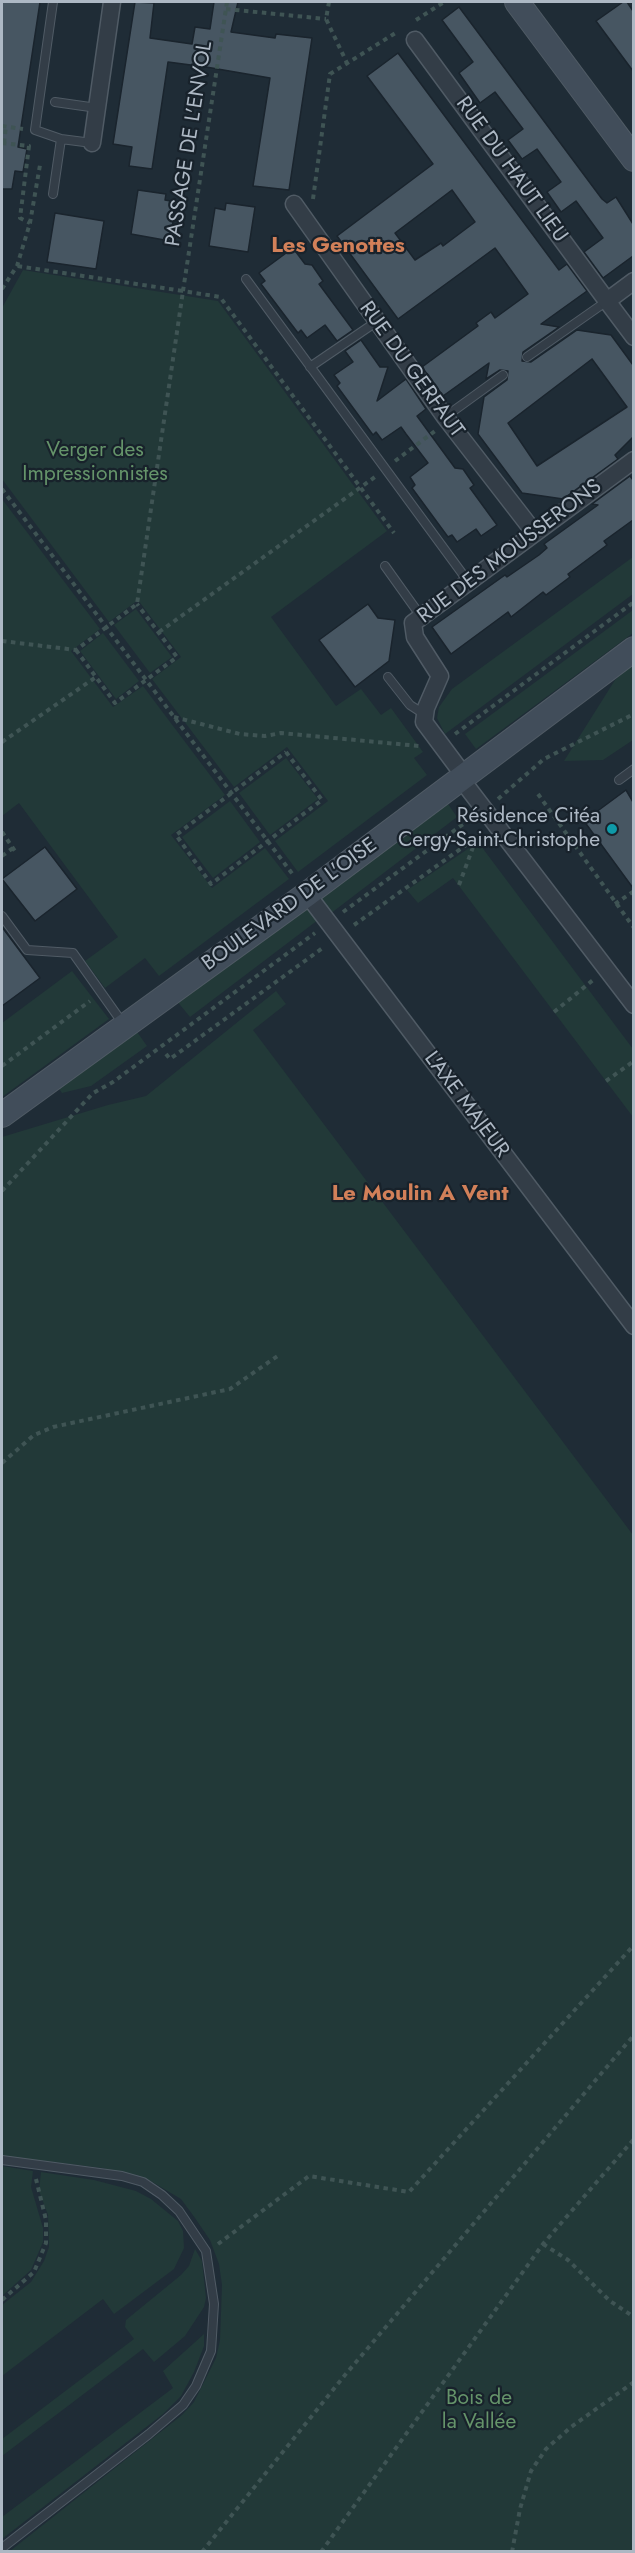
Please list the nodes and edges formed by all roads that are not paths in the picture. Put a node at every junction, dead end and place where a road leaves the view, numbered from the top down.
1 (52, 2) edge
2 (112, 2) edge
3 (517, 2) edge
4 (415, 40) dead end
5 (55, 102) dead end
6 (97, 108) junction
7 (61, 139) junction
8 (92, 143) joint
9 (633, 159) edge
10 (53, 194) dead end
11 (296, 208) road end
12 (246, 279) dead end
13 (633, 281) edge
14 (607, 301) junction
15 (376, 322) junction
16 (633, 337) edge
17 (527, 357) dead end
18 (310, 367) junction
19 (503, 375) dead end
20 (446, 419) junction
21 (633, 460) edge
22 (534, 532) junction
23 (385, 566) dead end
24 (467, 580) junction
25 (420, 615) junction
26 (633, 649) edge
27 (387, 677) dead end
28 (424, 714) junction
29 (633, 769) edge
30 (463, 778) junction
31 (619, 780) dead end
32 (307, 894) junction
33 (2, 916) edge
34 (633, 1005) edge
35 (124, 1026) junction
36 (2, 1115) edge
37 (633, 1326) edge
38 (2, 2160) edge
39 (2, 2548) edge

1 - 7 lane
2 - 6 street
3 - 9 main road
4 - 14 street, RUE DU HAUT LIEU
5 - 6 lane
6 - 8 street
7 - 8 lane
7 - 10 lane
11 - 15 street, RUE DU GERFAUT
12 - 18 lane
13 - 14 street
14 - 16 street
14 - 17 lane
15 - 18 lane
15 - 20 street, RUE DU GERFAUT
18 - 24 lane
19 - 20 lane
20 - 22 street, RUE DU GERFAUT
21 - 22 street, RUE DES MOUSSERONS
22 - 24 street, RUE DES MOUSSERONS
23 - 25 lane
24 - 25 street, RUE DES MOUSSERONS
25 - 28 street, RUE DES MOUSSERONS
26 - 30 main road, BOULEVARD DE L'OISE
27 - 28 lane
28 - 30 street
29 - 31 lane
30 - 32 main road, BOULEVARD DE L'OISE
30 - 34 street
32 - 35 main road, BOULEVARD DE L'OISE
32 - 37 street, L'AXE MAJEUR
33 - 35 lane
35 - 36 main road, BOULEVARD DE L'OISE
38 - 39 lane

